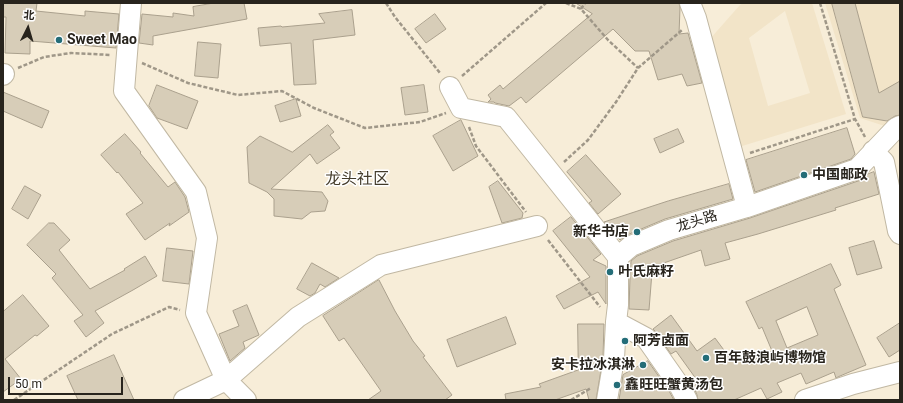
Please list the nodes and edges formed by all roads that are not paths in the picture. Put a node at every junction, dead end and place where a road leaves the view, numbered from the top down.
1 (131, 3) edge
2 (693, 10) edge
3 (450, 87) road end
4 (900, 126) edge
5 (873, 151) junction
6 (747, 207) junction
7 (537, 226) dead end
8 (900, 234) edge
9 (618, 257) junction
10 (616, 322) junction
11 (900, 372) edge
12 (226, 380) junction
13 (184, 400) edge
14 (246, 400) edge
15 (607, 400) edge
16 (687, 400) edge
17 (805, 400) edge

1 - 12 street
2 - 6 street
3 - 9 street
4 - 5 street, 龙头路
5 - 6 street, 龙头路
5 - 8 street
6 - 9 street, 龙头路
7 - 12 street
9 - 10 street
10 - 15 street
10 - 16 street
11 - 17 street
12 - 13 street
12 - 14 street

